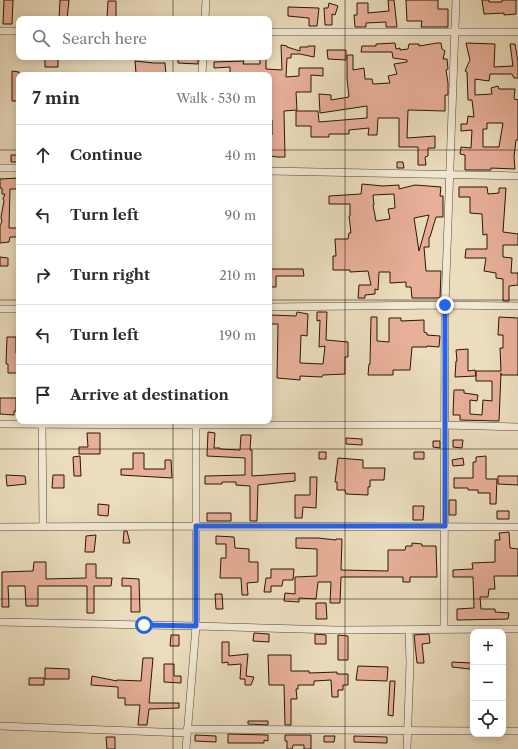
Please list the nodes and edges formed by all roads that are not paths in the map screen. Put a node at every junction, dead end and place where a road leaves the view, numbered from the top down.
1 (206, 0) edge
2 (456, 0) edge
3 (205, 16) edge
4 (0, 31) edge
5 (16, 31) edge
6 (272, 32) edge
7 (455, 32) junction
8 (518, 32) edge
9 (203, 60) edge
10 (202, 72) edge
11 (0, 168) edge
12 (16, 168) edge
13 (272, 171) edge
14 (450, 174) junction
15 (518, 176) edge
16 (445, 305) junction
17 (518, 306) edge
18 (272, 307) edge
19 (0, 309) edge
20 (16, 309) edge
21 (272, 423) edge
22 (0, 424) edge
23 (42, 424) joint
24 (196, 424) edge
25 (445, 424) junction
26 (518, 427) edge
27 (196, 526) junction
28 (445, 526) junction
29 (0, 527) edge
30 (42, 527) junction
31 (518, 527) edge
32 (0, 622) edge
33 (196, 626) junction
34 (518, 629) edge
35 (409, 630) junction
36 (444, 630) junction
37 (0, 726) edge
38 (187, 731) junction
39 (407, 731) junction
40 (470, 731) edge
41 (506, 731) edge
42 (518, 731) edge
43 (186, 749) edge
44 (407, 749) edge

1 - 3 street
2 - 7 street
4 - 5 street
6 - 7 street
7 - 8 street
7 - 14 street
9 - 10 street
11 - 12 street
13 - 14 street
14 - 15 street
14 - 16 street
16 - 17 street
16 - 18 street
16 - 25 street
19 - 20 street
21 - 25 street
22 - 23 street
23 - 30 street
24 - 27 street
25 - 26 street
25 - 28 street
27 - 28 street
27 - 30 street
27 - 33 street
28 - 31 street
28 - 36 street
29 - 30 street
32 - 33 street
33 - 35 street
33 - 38 street
34 - 36 street
35 - 36 street
35 - 39 street
37 - 38 street
38 - 39 street
38 - 43 street
39 - 40 street
39 - 44 street
41 - 42 street

